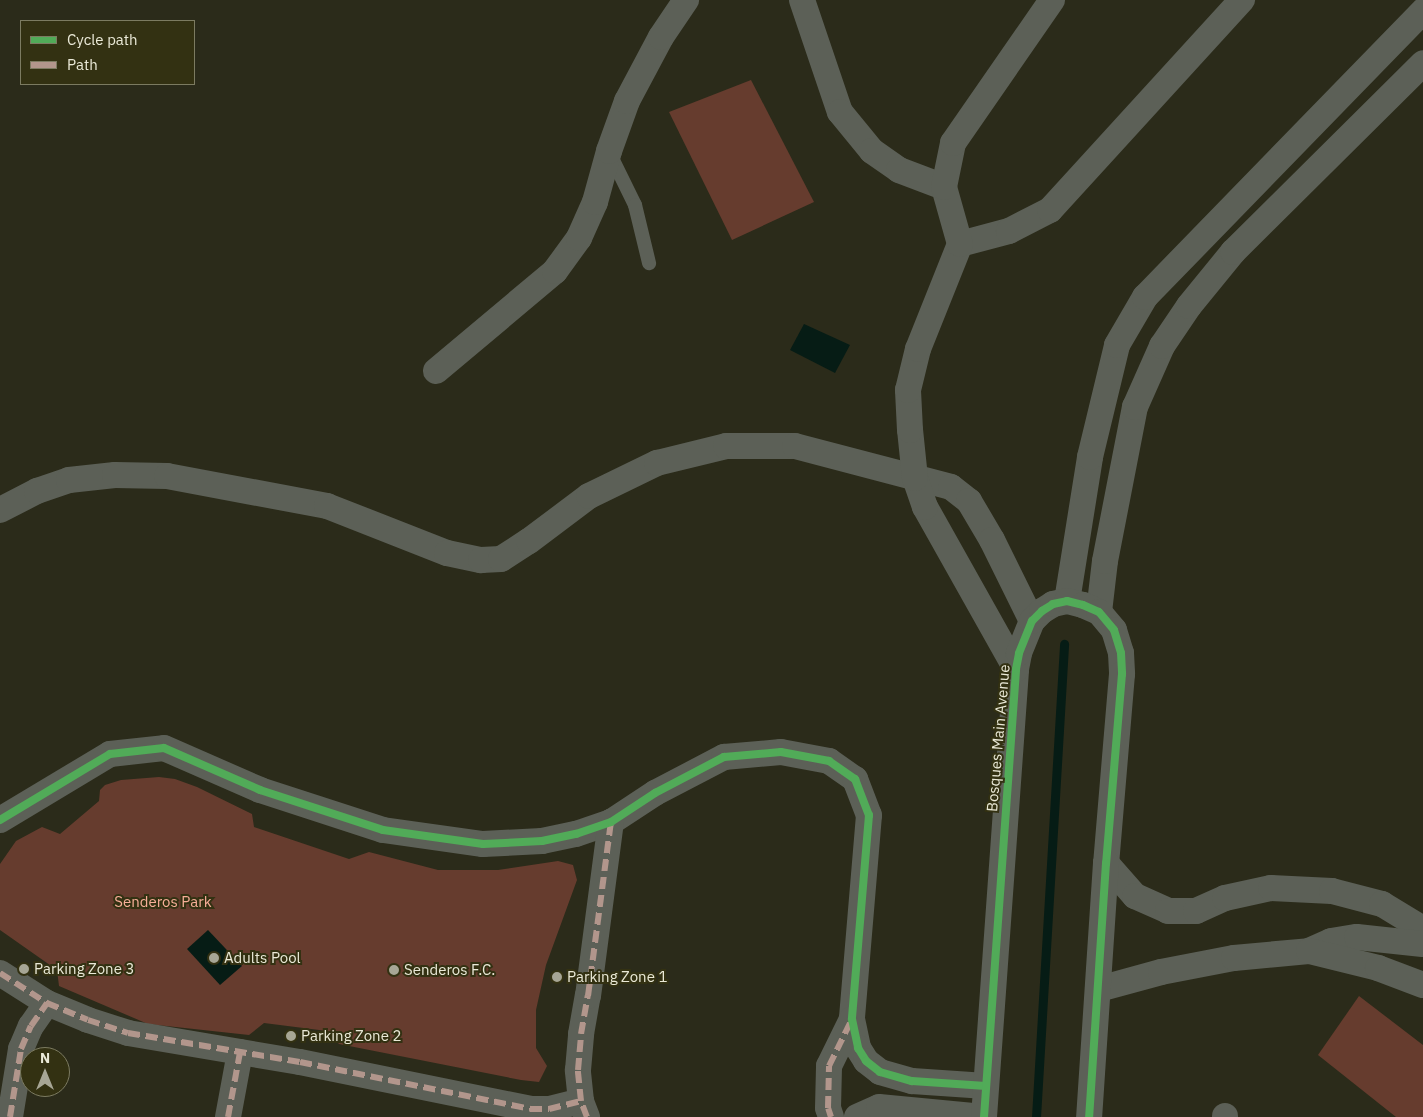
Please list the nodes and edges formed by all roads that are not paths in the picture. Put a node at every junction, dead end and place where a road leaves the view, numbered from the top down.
1 (686, 0) edge
2 (802, 0) edge
3 (1052, 0) edge
4 (1242, 0) edge
5 (1423, 11) edge
6 (1423, 64) edge
7 (609, 151) junction
8 (944, 187) junction
9 (960, 244) junction
10 (649, 263) dead end
11 (436, 371) dead end
12 (915, 478) junction
13 (0, 510) edge
14 (1067, 601) junction
15 (1099, 612) junction
16 (1032, 621) junction
17 (1016, 669) junction
18 (0, 820) edge
19 (611, 822) junction
20 (1106, 863) junction
21 (1423, 929) edge
22 (1385, 939) junction
23 (1423, 944) edge
24 (1309, 952) junction
25 (1423, 971) edge
26 (0, 973) edge
27 (1423, 985) edge
28 (1099, 989) junction
29 (47, 1003) junction
30 (852, 1019) junction
31 (240, 1052) junction
32 (986, 1086) junction
33 (584, 1109) edge
34 (10, 1117) edge
35 (228, 1117) edge
36 (831, 1117) edge
37 (857, 1117) edge
38 (984, 1117) edge
39 (1089, 1117) edge

1 - 7 street
2 - 8 street
3 - 8 street
4 - 9 street
5 - 14 street
6 - 15 street
7 - 10 lane
7 - 11 street
8 - 9 street
9 - 12 street
12 - 13 street
12 - 16 street
12 - 17 street
14 - 15 street
14 - 16 street, Bosques Main Avenue
15 - 20 street
16 - 17 street, Bosques Main Avenue
17 - 32 street, Bosques Main Avenue
18 - 19 street
19 - 30 street
19 - 33 street
20 - 21 street
20 - 28 street
22 - 23 street
22 - 24 street
22 - 25 street
24 - 27 street
24 - 28 street
26 - 29 street
28 - 39 street
29 - 31 street
29 - 34 street
30 - 32 street
30 - 36 street
31 - 33 street
31 - 35 street
32 - 38 street, Bosques Main Avenue
37 - 38 street

